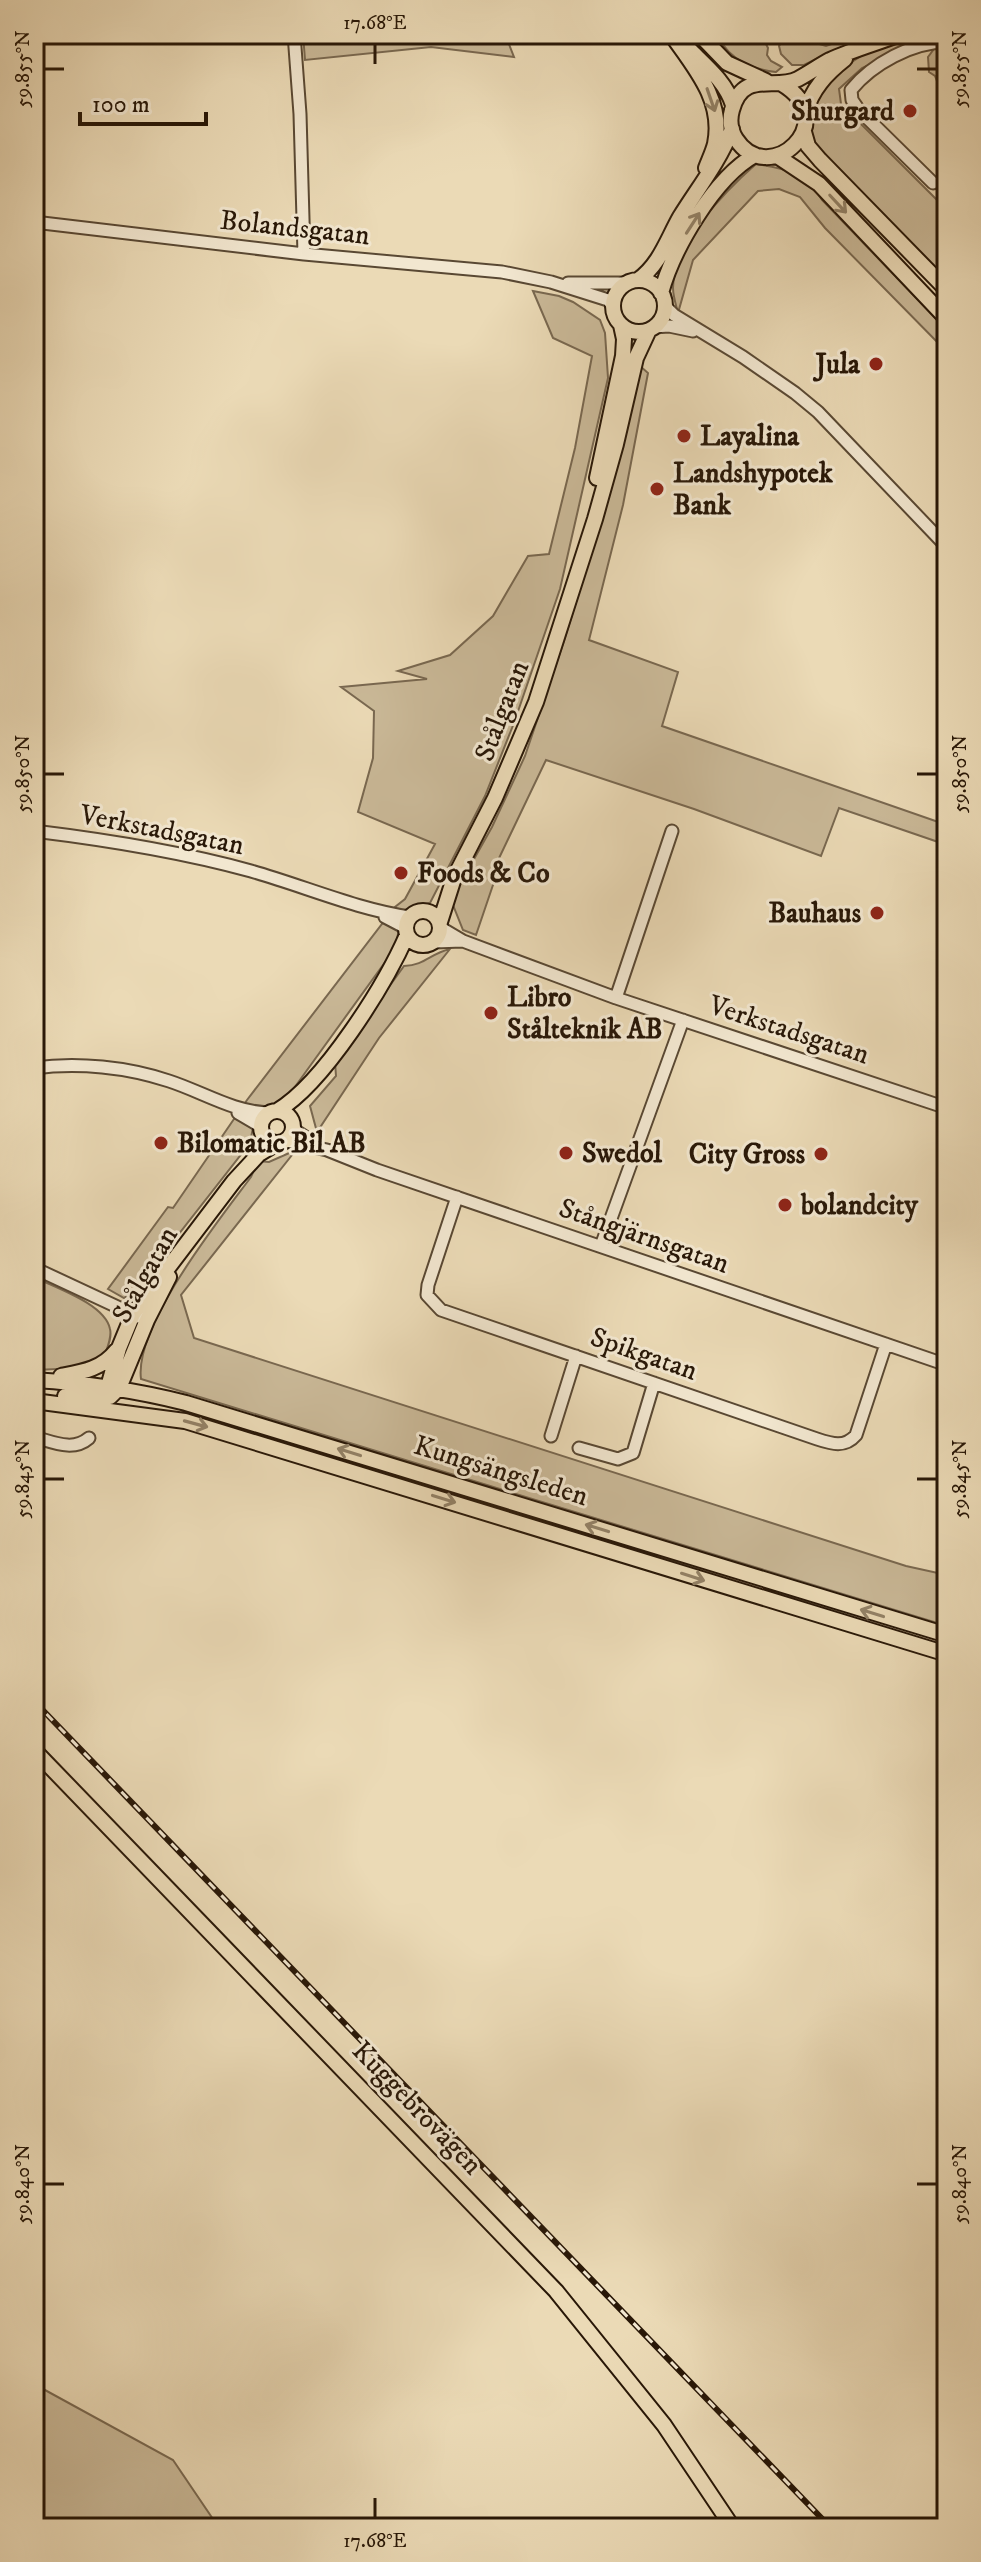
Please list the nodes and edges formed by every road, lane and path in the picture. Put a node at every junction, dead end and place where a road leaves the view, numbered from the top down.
1 (294, 34) edge
2 (673, 34) edge
3 (699, 34) edge
4 (900, 34) edge
5 (947, 42) edge
6 (855, 51) junction
7 (774, 83) junction
8 (733, 105) junction
9 (805, 113) junction
10 (732, 129) junction
11 (804, 132) junction
12 (755, 155) junction
13 (777, 156) junction
14 (933, 183) dead end
15 (696, 193) junction
16 (34, 222) edge
17 (304, 254) junction
18 (551, 282) junction
19 (633, 282) junction
20 (947, 290) edge
21 (663, 300) junction
22 (612, 305) junction
23 (947, 319) edge
24 (621, 325) junction
25 (652, 328) junction
26 (702, 333) junction
27 (947, 547) edge
28 (582, 557) junction
29 (34, 831) edge
30 (672, 831) dead end
31 (454, 878) junction
32 (426, 911) junction
33 (408, 927) junction
34 (434, 934) junction
35 (386, 978) junction
36 (616, 998) junction
37 (683, 1020) junction
38 (34, 1068) edge
39 (322, 1069) junction
40 (216, 1101) junction
41 (947, 1108) edge
42 (273, 1112) junction
43 (261, 1128) junction
44 (287, 1134) junction
45 (234, 1181) junction
46 (457, 1197) junction
47 (601, 1246) junction
48 (34, 1268) edge
49 (140, 1317) junction
50 (886, 1344) junction
51 (119, 1348) junction
52 (576, 1356) junction
53 (130, 1361) junction
54 (947, 1365) edge
55 (34, 1379) edge
56 (654, 1383) junction
57 (113, 1391) junction
58 (34, 1398) edge
59 (186, 1403) junction
60 (119, 1410) junction
61 (551, 1436) dead end
62 (34, 1437) edge
63 (89, 1438) dead end
64 (579, 1448) dead end
65 (947, 1635) edge
66 (947, 1654) edge
67 (34, 1750) edge
68 (733, 2528) edge

1 - 17 street
2 - 8 main road
2 -> 15 main road
3 - 7 main road
4 - 6 main road
5 - 14 street
6 - 7 main road
6 - 9 main road
7 - 8 main road
7 - 9 main road
8 - 10 main road
9 - 11 main road
10 - 12 main road
10 - 15 main road
11 - 13 main road
11 - 20 main road
12 - 13 main road
21 -> 12 main road
13 -> 23 main road
15 - 19 main road
16 - 17 street, Bolandsgatan
17 - 18 street, Bolandsgatan
18 - 19 street, Bolandsgatan
18 - 22 street, Bolandsgatan
19 - 21 main road
19 - 22 main road
21 - 25 main road
21 - 26 street
22 - 24 main road
24 - 25 main road
24 - 28 main road, Stålgatan
25 - 26 street
25 - 28 main road, Stålgatan
26 - 27 street
28 - 31 main road, Stålgatan
29 - 33 street, Verkstadsgatan
30 - 36 street
31 - 32 main road, Stålgatan
31 - 34 main road, Stålgatan
32 - 33 main road
32 - 34 main road
33 - 34 main road
33 - 35 main road, Stålgatan
34 - 35 main road, Stålgatan
34 - 36 street, Verkstadsgatan
35 - 39 main road, Stålgatan
36 - 37 street, Verkstadsgatan
37 - 41 street, Verkstadsgatan
37 - 47 street
38 - 40 street
39 - 42 main road, Stålgatan
39 - 44 main road, Stålgatan
40 - 42 street
40 - 43 street
42 - 43 main road, Stålgatan
42 - 44 main road
43 - 44 main road
43 - 45 main road, Stålgatan
44 - 45 main road, Stålgatan
44 - 46 street, Stångjärnsgatan
45 - 49 main road, Stålgatan
46 - 47 street, Stångjärnsgatan
46 - 52 street, Spikgatan
47 - 50 street, Stångjärnsgatan
48 - 49 street
49 - 51 main road, Stålgatan
49 - 53 main road, Stålgatan
50 - 54 street, Stångjärnsgatan
50 - 56 street, Spikgatan
51 - 55 main road, Stålgatan
51 - 57 main road, Stålgatan
52 - 56 street, Spikgatan
52 - 61 street
53 - 57 main road, Stålgatan
53 - 59 main road, Stålgatan
55 - 57 main road, Kungsängsleden
56 - 64 street
57 - 58 main road
57 - 59 main road, Kungsängsleden
57 - 60 main road
58 - 60 main road, Kungsängsleden
65 -> 59 main road, Kungsängsleden
60 -> 66 main road, Kungsängsleden
62 - 63 street
67 - 68 main road, Kuggebrovägen

